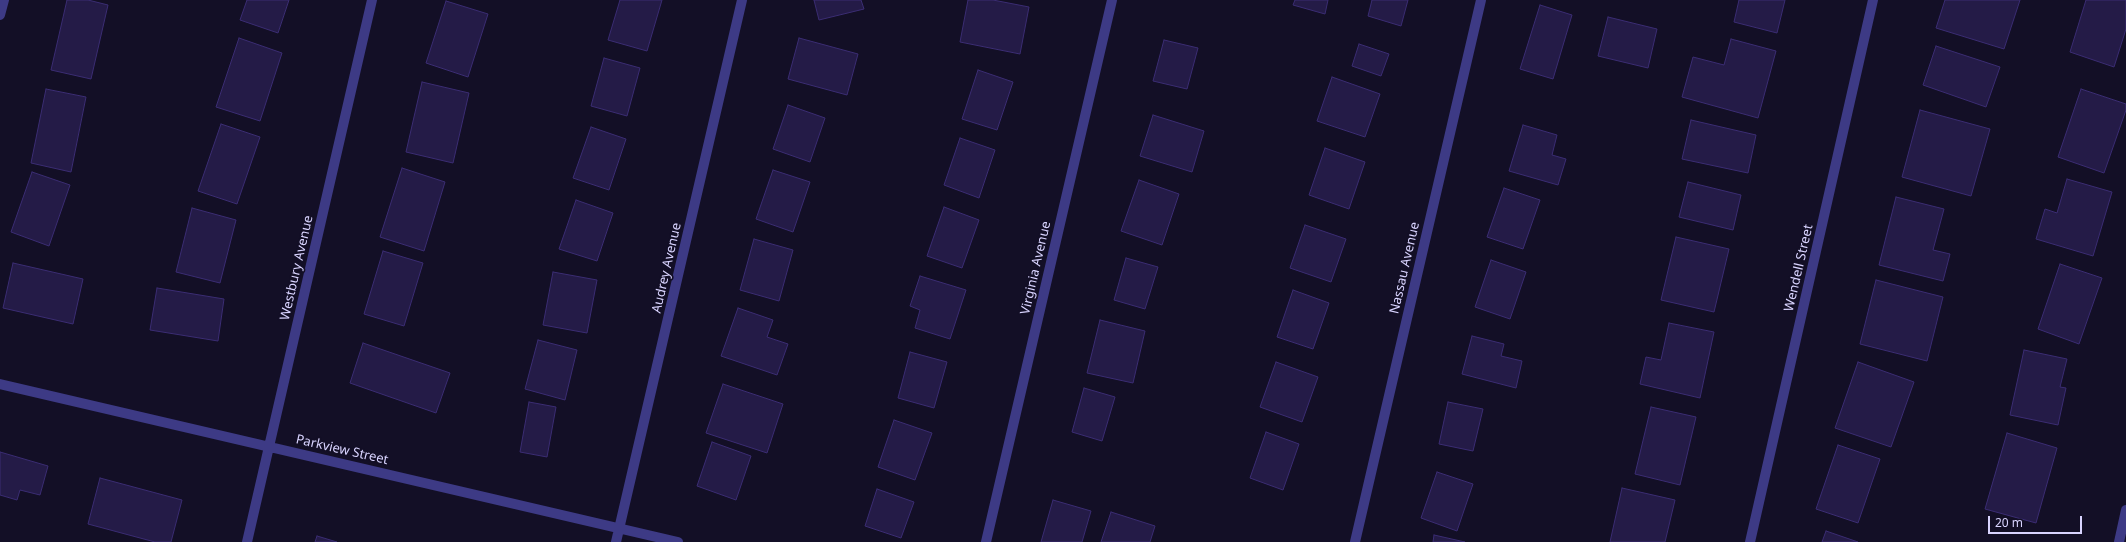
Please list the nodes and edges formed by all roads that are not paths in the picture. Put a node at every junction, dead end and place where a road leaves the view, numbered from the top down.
1 (4, 0) edge
2 (372, 0) edge
3 (742, 0) edge
4 (1112, 0) edge
5 (1481, 0) edge
6 (1873, 0) edge
7 (0, 15) edge
8 (0, 384) edge
9 (269, 446) junction
10 (2126, 510) edge
11 (619, 528) junction
12 (247, 542) edge
13 (616, 542) edge
14 (678, 542) edge
15 (986, 542) edge
16 (1355, 542) edge
17 (1750, 542) edge
18 (2118, 542) edge

1 - 7 street
2 - 9 street, Westbury Avenue
3 - 11 street, Audrey Avenue
4 - 15 street, Virginia Avenue
5 - 16 street, Nassau Avenue
6 - 17 street, Wendell Street
8 - 9 street, Parkview Street
9 - 11 street, Parkview Street
9 - 12 street, Westbury Avenue
10 - 18 street
11 - 13 street, Audrey Avenue
11 - 14 street, Parkview Street

